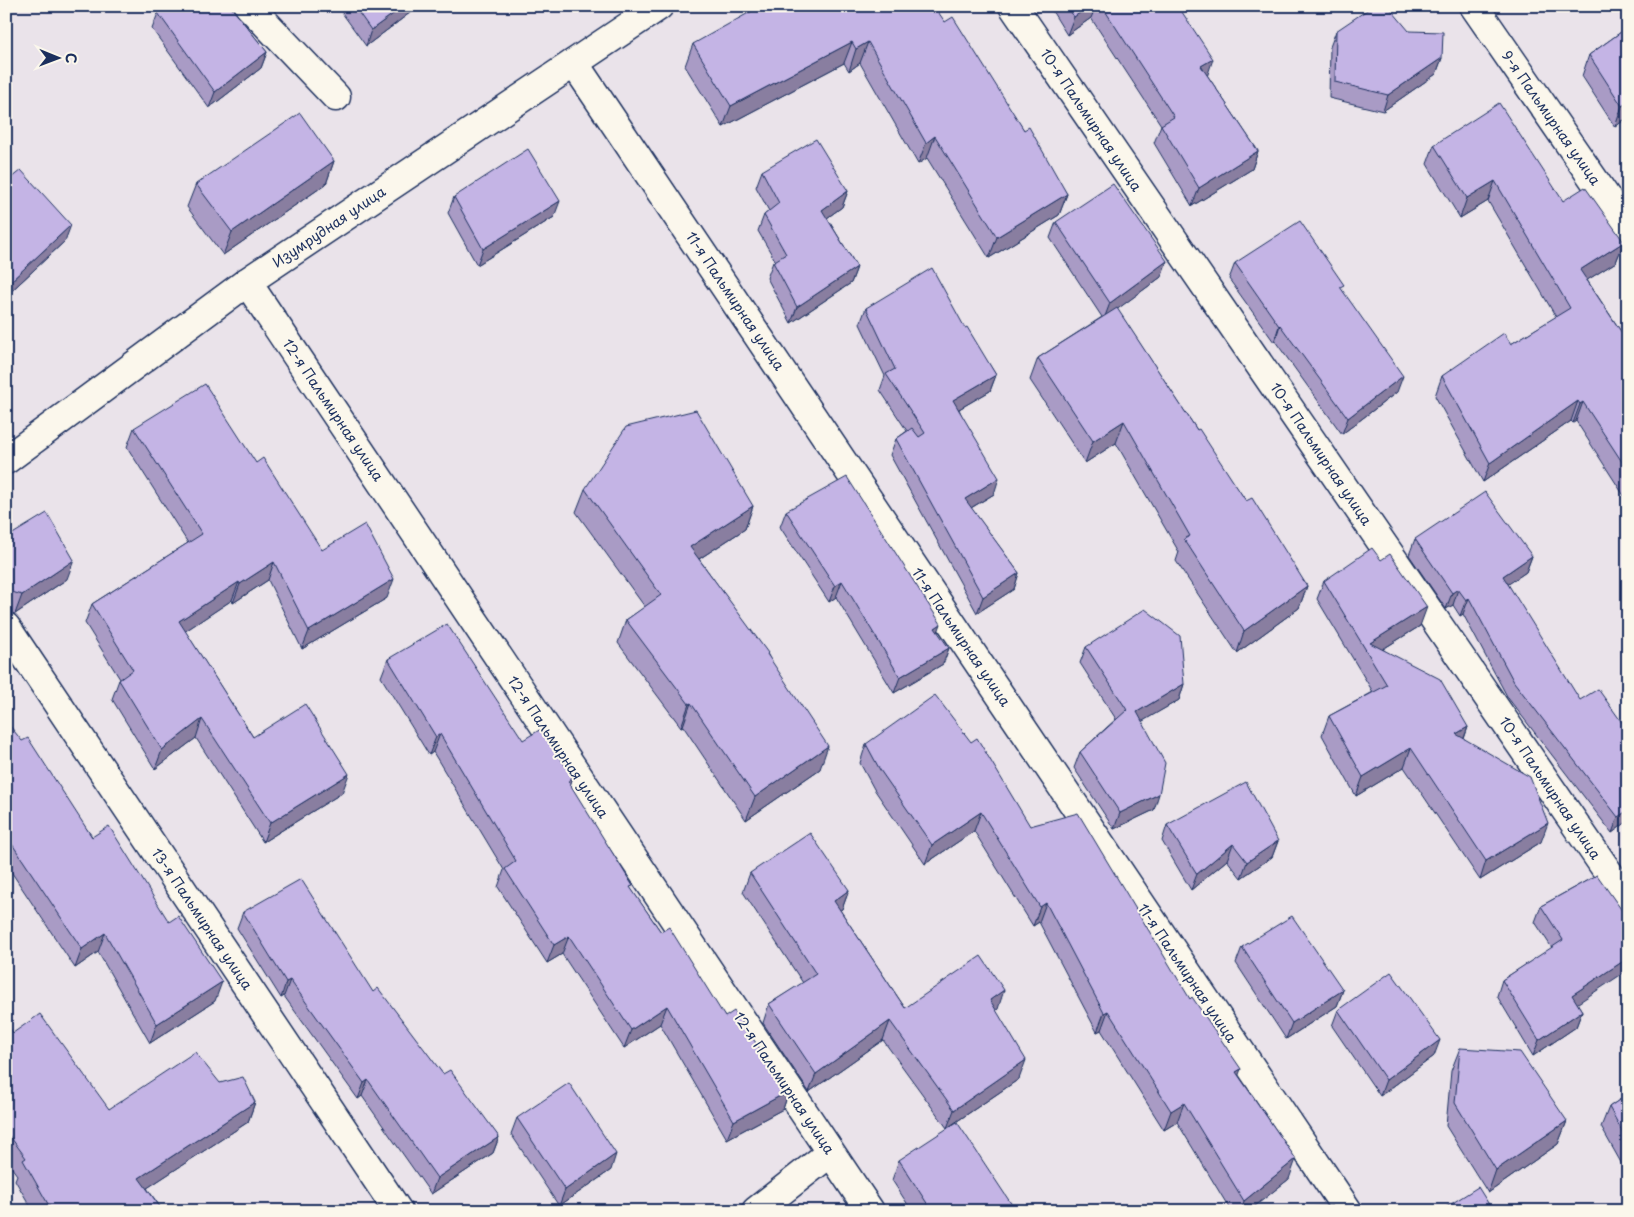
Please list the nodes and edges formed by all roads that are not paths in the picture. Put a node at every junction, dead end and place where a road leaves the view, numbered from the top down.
1 (249, 6) edge
2 (659, 6) edge
3 (1013, 6) edge
4 (1474, 6) edge
5 (574, 63) junction
6 (336, 97) dead end
7 (1628, 229) edge
8 (247, 282) junction
9 (6, 460) edge
10 (6, 627) edge
11 (1628, 901) edge
12 (830, 1153) junction
13 (398, 1211) edge
14 (756, 1211) edge
15 (870, 1211) edge
16 (1348, 1211) edge

1 - 6 street
2 - 5 street, Изумрудная улица
3 - 11 street, 10-я Пальмирная улица
4 - 7 street, 9-я Пальмирная улица
5 - 8 street, Изумрудная улица
5 - 16 street, 11-я Пальмирная улица
8 - 9 street, Изумрудная улица
8 - 12 street, 12-я Пальмирная улица
10 - 13 street, 13-я Пальмирная улица
12 - 14 street
12 - 15 street, 12-я Пальмирная улица

